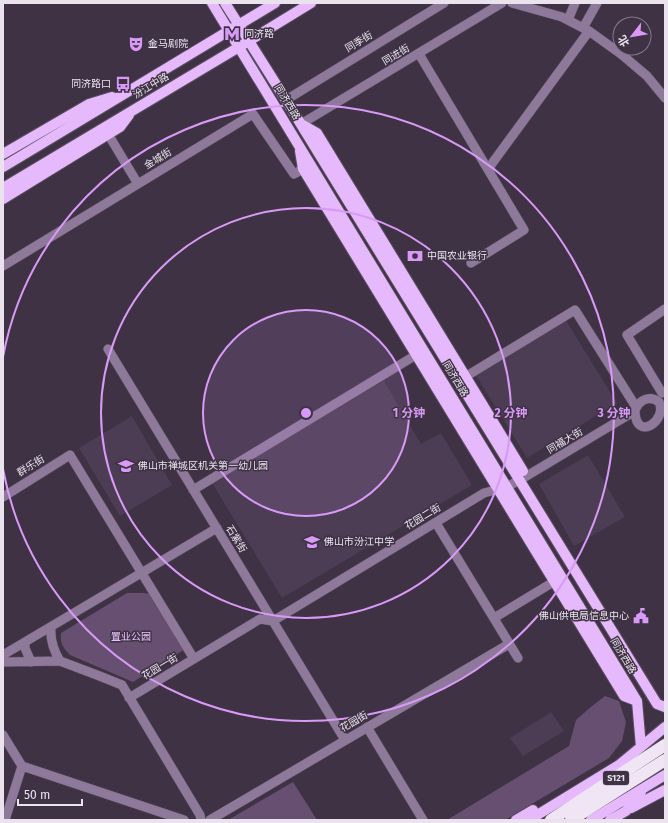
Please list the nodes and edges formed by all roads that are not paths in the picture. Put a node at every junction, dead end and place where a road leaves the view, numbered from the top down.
1 (212, 3) edge
2 (225, 3) edge
3 (274, 3) edge
4 (311, 3) edge
5 (444, 3) edge
6 (502, 3) edge
7 (514, 3) edge
8 (575, 3) edge
9 (597, 3) edge
10 (568, 20) junction
11 (239, 25) junction
12 (229, 30) junction
13 (586, 30) junction
14 (249, 41) junction
15 (239, 47) junction
16 (419, 54) junction
17 (123, 94) junction
18 (665, 98) edge
19 (286, 100) junction
20 (133, 110) junction
21 (301, 124) junction
22 (108, 134) junction
23 (299, 147) junction
24 (3, 154) edge
25 (3, 167) edge
26 (303, 169) junction
27 (488, 170) junction
28 (138, 184) junction
29 (3, 188) edge
30 (3, 199) edge
31 (471, 263) dead end
32 (3, 266) edge
33 (372, 267) junction
34 (376, 289) junction
35 (396, 306) junction
36 (665, 309) edge
37 (108, 349) dead end
38 (416, 355) junction
39 (465, 377) junction
40 (664, 392) edge
41 (653, 399) junction
42 (636, 409) junction
43 (664, 417) edge
44 (523, 478) junction
45 (503, 489) junction
46 (193, 490) junction
47 (3, 497) edge
48 (436, 523) junction
49 (217, 528) junction
50 (142, 573) junction
51 (555, 581) junction
52 (590, 582) junction
53 (593, 598) junction
54 (605, 606) junction
55 (494, 618) junction
56 (273, 621) junction
57 (51, 627) junction
58 (25, 642) junction
59 (509, 644) junction
60 (3, 655) edge
61 (518, 658) dead end
62 (194, 659) junction
63 (60, 661) junction
64 (3, 662) edge
65 (31, 662) junction
66 (652, 695) junction
67 (129, 698) junction
68 (637, 701) junction
69 (665, 707) edge
70 (367, 727) junction
71 (665, 727) edge
72 (3, 735) edge
73 (345, 740) junction
74 (665, 745) edge
75 (641, 747) junction
76 (665, 760) edge
77 (22, 766) junction
78 (665, 775) edge
79 (646, 786) junction
80 (580, 788) junction
81 (665, 790) edge
82 (566, 810) edge
83 (626, 811) junction
84 (5, 820) edge
85 (184, 820) edge
86 (201, 820) edge
87 (210, 820) edge
88 (423, 820) edge
89 (516, 820) edge
90 (529, 820) edge
91 (551, 820) edge
92 (590, 820) edge
93 (610, 820) edge

1 - 12 main road
2 - 11 main road
3 - 11 main road, 汾江中路
4 - 14 main road, 汾江中路
5 - 19 street, 同季街
6 - 16 street, 同进街
7 - 10 street
8 - 10 street
9 - 13 street
10 - 13 street
11 - 12 main road, 汾江中路
11 - 14 main road, 同济西路
12 - 15 main road, 同济西路
12 - 17 main road, 汾江中路
13 - 18 street
13 - 27 street
14 - 15 main road, 汾江中路
14 - 19 main road, 同济西路
15 - 20 main road, 汾江中路
15 - 23 main road, 同济西路
16 - 21 street, 同进街
16 - 27 street
17 - 24 main road
17 - 25 main road, 汾江中路
19 - 21 main road, 同济西路
20 - 22 main road
20 - 29 main road, 汾江中路
21 - 39 main road
21 - 44 main road, 同济西路
22 - 28 street
22 - 30 main road
23 - 26 main road
23 - 33 main road, 同济西路
26 - 28 street, 金城街
26 - 34 main road
27 - 31 street
28 - 32 street, 金城街
33 - 34 main road
33 - 35 main road, 同济西路
34 - 35 main road
34 - 38 main road
35 - 45 main road, 同济西路
36 - 40 street
37 - 46 street, 石紫街
38 - 45 main road
38 - 46 street
39 - 42 street
39 - 44 main road
40 - 41 street, 同福大街
41 - 42 street, 同福大街
41 - 43 street
42 - 43 street
42 - 44 street, 同福大街
44 - 45 street, 花园二街
44 - 52 main road
44 - 53 main road, 同济西路
45 - 48 street, 花园二街
45 - 51 main road
45 - 68 main road, 同济西路
46 - 49 street, 石紫街
47 - 50 street, 群乐街
48 - 55 street
48 - 56 street, 花园二街
49 - 50 street
49 - 56 street, 石紫街
50 - 57 street
50 - 62 street
51 - 55 street
51 - 68 main road
52 - 53 main road
52 - 54 main road
53 - 54 main road
53 - 66 main road, 同济西路
54 - 66 main road
55 - 59 street
56 - 62 street, 花园一街
56 - 73 street, 石紫街
57 - 58 street
57 - 63 street
58 - 60 street
58 - 65 street
59 - 61 street
59 - 70 street, 花园街
62 - 67 street, 花园一街
63 - 65 street
63 - 67 street
64 - 65 street
66 - 69 main road, 同济西路
67 - 86 street
68 - 75 main road, 同济西路
70 - 73 street, 花园街
70 - 88 street
71 - 75 main road
72 - 77 street
73 - 87 street, 花园街
74 - 82 highway, S121
75 - 80 main road
76 - 82 highway, S121
77 - 84 street
77 - 85 street
78 - 79 main road
79 - 83 main road
79 - 92 main road
80 - 82 main road
80 - 89 main road
81 - 83 main road
82 - 90 main road
82 - 91 highway, S121
83 - 93 main road

